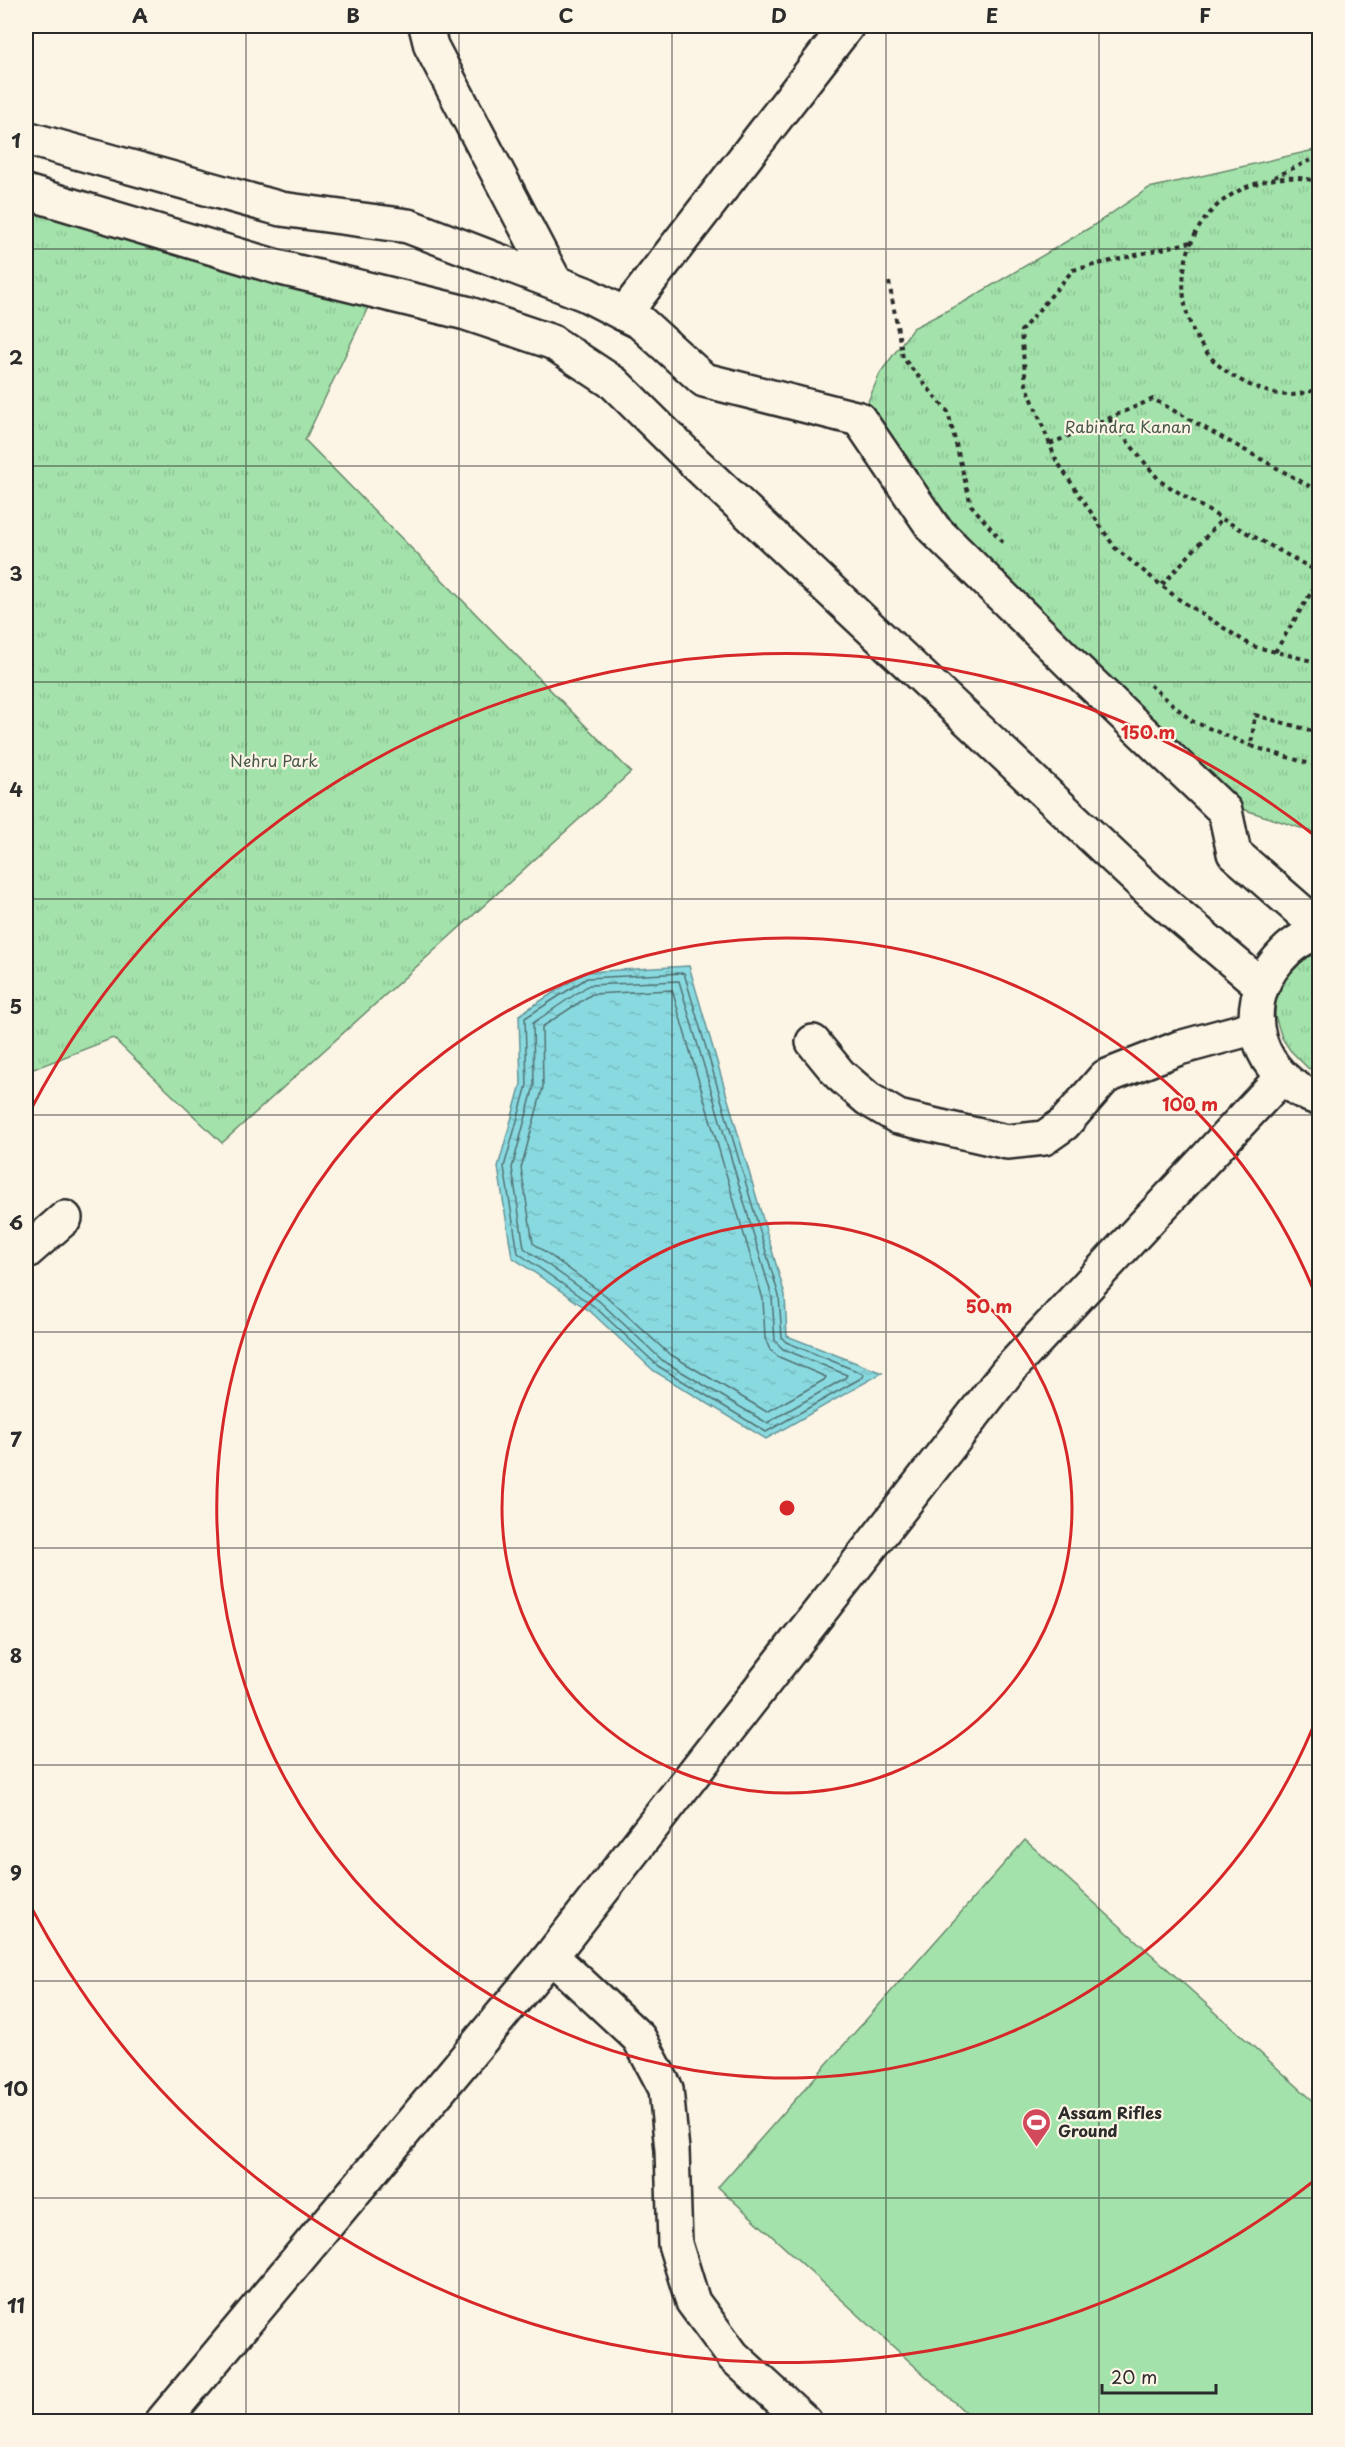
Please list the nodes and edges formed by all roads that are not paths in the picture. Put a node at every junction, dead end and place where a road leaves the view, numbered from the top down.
1 (426, 26) edge
2 (847, 26) edge
3 (26, 138) edge
4 (26, 192) edge
5 (555, 282) junction
6 (624, 314) junction
7 (1320, 928) edge
8 (1320, 933) edge
9 (1262, 986) junction
10 (1256, 1027) junction
11 (813, 1042) dead end
12 (1281, 1078) junction
13 (1320, 1099) edge
14 (65, 1218) dead end
15 (26, 1252) edge
16 (550, 1956) junction
17 (162, 2421) edge
18 (805, 2421) edge

1 - 5 main road
2 - 6 main road
3 - 5 main road
4 - 9 main road
5 - 6 main road
6 - 7 main road
8 - 9 main road
9 - 10 main road
10 - 11 main road
10 - 12 main road
12 - 13 main road
12 - 16 main road
14 - 15 main road
16 - 17 main road
16 - 18 main road

